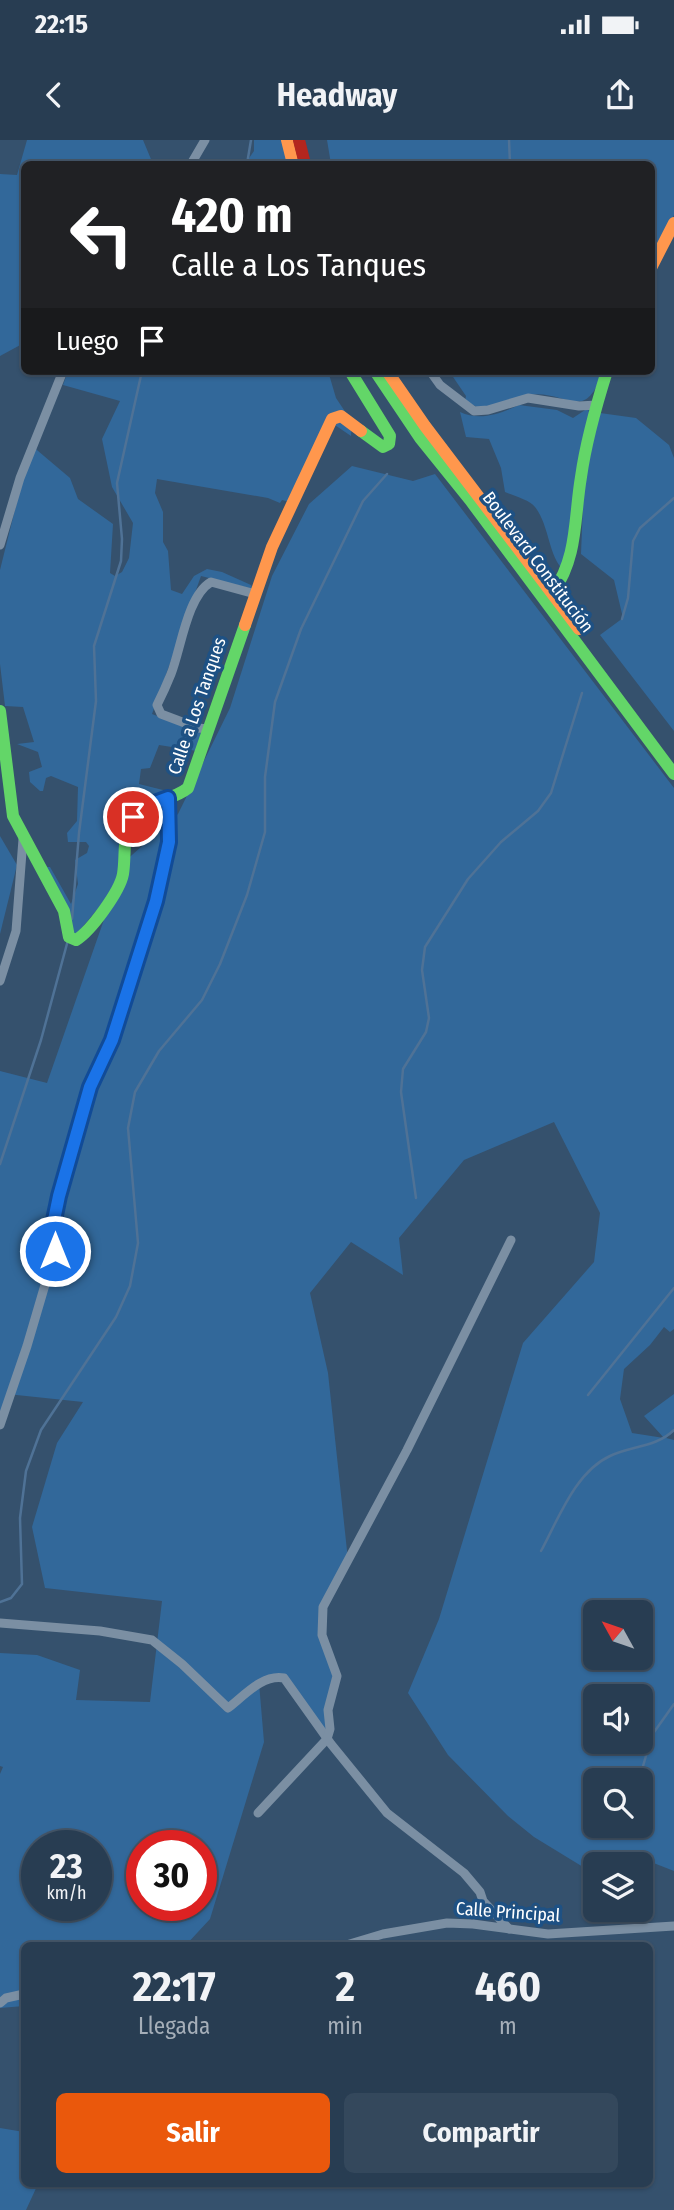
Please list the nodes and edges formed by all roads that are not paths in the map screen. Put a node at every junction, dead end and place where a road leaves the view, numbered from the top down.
1 (205, 140) edge
2 (287, 140) edge
3 (299, 140) edge
4 (193, 161) edge
5 (292, 161) edge
6 (304, 161) edge
7 (674, 223) edge
8 (655, 260) edge
9 (61, 375) edge
10 (354, 375) edge
11 (377, 375) edge
12 (390, 375) edge
13 (433, 375) edge
14 (606, 375) edge
15 (597, 405) junction
16 (0, 545) edge
17 (553, 592) junction
18 (255, 594) junction
19 (0, 711) edge
20 (208, 729) junction
21 (674, 758) edge
22 (674, 774) edge
23 (168, 798) junction
24 (23, 839) junction
25 (0, 981) edge
26 (511, 1240) dead end
27 (0, 1425) edge
28 (0, 1623) edge
29 (327, 1739) junction
30 (258, 1813) dead end
31 (674, 1926) edge
32 (509, 1929) junction
33 (356, 1942) edge
34 (21, 1995) edge
35 (0, 2003) edge

1 - 4 street
2 - 5 main road
3 - 6 main road
7 - 8 main road
9 - 16 street
10 - 18 main road, Calle a Los Tanques
11 - 22 main road, Boulevard Constitución
12 - 17 main road, Boulevard Constitución
13 - 15 street
14 - 15 main road
15 - 17 main road
17 - 21 main road, Boulevard Constitución
18 - 20 main road, Calle a Los Tanques
18 - 20 street
19 - 24 main road
20 - 23 main road, Calle a Los Tanques
23 - 24 main road, Calle a Los Tanques
23 - 27 street
24 - 25 street
26 - 29 street
28 - 29 street
29 - 30 street
29 - 32 street
31 - 32 street, Calle Principal
32 - 33 street, Calle Principal
34 - 35 street

